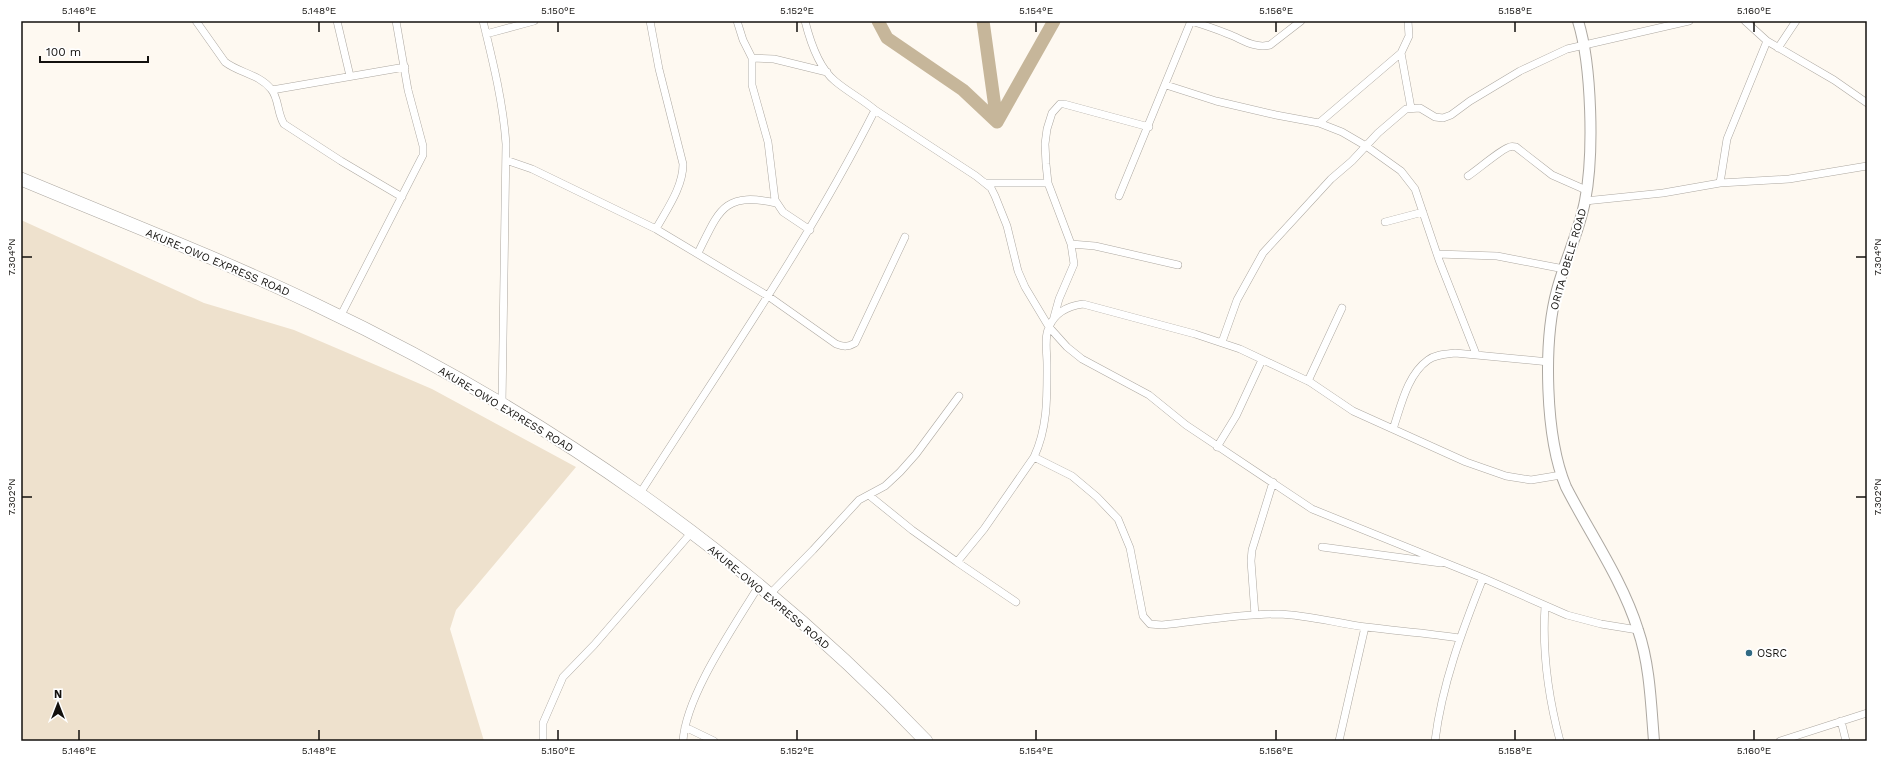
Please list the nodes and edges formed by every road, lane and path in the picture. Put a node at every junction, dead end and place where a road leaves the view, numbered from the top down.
1 (196, 21) edge
2 (337, 21) edge
3 (396, 21) edge
4 (483, 21) edge
5 (534, 21) edge
6 (650, 21) edge
7 (737, 21) edge
8 (805, 21) edge
9 (1191, 21) edge
10 (1301, 21) edge
11 (1408, 21) edge
12 (1578, 21) edge
13 (1689, 21) edge
14 (1745, 21) edge
15 (1796, 21) edge
16 (486, 34) junction
17 (1767, 41) junction
18 (1583, 44) junction
19 (1778, 48) junction
20 (1401, 53) junction
21 (752, 58) junction
22 (405, 67) junction
23 (826, 72) junction
24 (350, 76) junction
25 (1166, 85) junction
26 (272, 90) junction
27 (1866, 99) edge
28 (1411, 108) junction
29 (875, 110) junction
30 (1320, 123) junction
31 (1149, 126) junction
32 (1366, 146) junction
33 (506, 160) junction
34 (1867, 166) edge
35 (1468, 176) dead end
36 (21, 179) edge
37 (986, 183) junction
38 (1048, 183) junction
39 (1720, 183) junction
40 (1586, 190) junction
41 (1119, 196) dead end
42 (402, 197) junction
43 (1585, 201) junction
44 (776, 203) junction
45 (1423, 212) junction
46 (1385, 222) dead end
47 (656, 229) junction
48 (810, 230) junction
49 (905, 237) dead end
50 (1071, 244) junction
51 (698, 253) junction
52 (1437, 254) junction
53 (1178, 264) dead end
54 (1564, 269) junction
55 (768, 296) junction
56 (1342, 308) dead end
57 (340, 316) junction
58 (1053, 320) junction
59 (1049, 327) junction
60 (1222, 342) junction
61 (1476, 354) junction
62 (1262, 360) junction
63 (1549, 362) junction
64 (1308, 381) junction
65 (959, 396) dead end
66 (502, 404) junction
67 (1393, 429) junction
68 (1217, 446) junction
69 (1034, 457) junction
70 (1561, 475) junction
71 (1273, 482) junction
72 (639, 495) junction
73 (870, 496) junction
74 (691, 533) junction
75 (1322, 547) dead end
76 (957, 562) junction
77 (1449, 564) junction
78 (1482, 578) junction
79 (758, 587) junction
80 (769, 595) junction
81 (1016, 602) dead end
82 (1545, 606) junction
83 (1255, 615) junction
84 (1365, 627) junction
85 (1638, 630) junction
86 (1459, 638) junction
87 (1867, 713) edge
88 (1841, 721) junction
89 (685, 727) junction
90 (543, 741) edge
91 (683, 741) edge
92 (714, 741) edge
93 (926, 741) edge
94 (1339, 741) edge
95 (1435, 741) edge
96 (1560, 741) edge
97 (1654, 741) edge
98 (1780, 741) edge
99 (1846, 741) edge

1 - 26 street
2 - 24 street
3 - 22 street
4 - 16 street
5 - 16 street
6 - 47 street
7 - 21 street
8 - 23 street
9 - 10 street
9 - 25 street
11 - 20 street
12 - 18 main road, ORITA OBELE ROAD
13 - 18 street
14 - 17 street
15 - 19 street
16 - 33 street
17 - 19 street
17 - 39 street
18 - 28 street
18 - 40 main road, ORITA OBELE ROAD
19 - 27 street
20 - 28 street
20 - 30 street
21 - 23 street
21 - 44 street
22 - 24 street
22 - 42 street
23 - 29 street
24 - 26 street
25 - 30 street
25 - 31 street
26 - 42 street
28 - 32 street
29 - 37 street
29 - 48 street
30 - 32 street
31 - 38 street
31 - 41 street
32 - 45 street
32 - 60 street
33 - 47 street
33 - 66 street
34 - 39 street
35 - 40 street
36 - 57 highway, AKURE-OWO EXPRESS ROAD
37 - 38 street
37 - 59 street
38 - 50 street
39 - 43 street
40 - 43 main road, ORITA OBELE ROAD
42 - 57 street
43 - 54 main road, ORITA OBELE ROAD
44 - 48 street
44 - 51 street
45 - 46 street
45 - 52 street
47 - 51 street
48 - 55 street
49 - 55 street
50 - 53 street
50 - 58 street
51 - 55 street
52 - 54 street
52 - 61 street
54 - 63 main road, ORITA OBELE ROAD
55 - 72 street
56 - 64 street
57 - 66 highway, AKURE-OWO EXPRESS ROAD
58 - 59 street
58 - 60 street
59 - 68 street
59 - 69 street
60 - 62 street
61 - 63 street
61 - 67 street
62 - 64 street
62 - 68 street
63 - 70 main road, ORITA OBELE ROAD
64 - 67 street
65 - 73 street
66 - 72 highway, AKURE-OWO EXPRESS ROAD
67 - 70 street
68 - 71 street
69 - 76 street
69 - 83 street
70 - 85 main road, ORITA OBELE ROAD
71 - 77 street
71 - 83 street
72 - 74 highway, AKURE-OWO EXPRESS ROAD
73 - 76 street
73 - 80 street
74 - 79 highway, AKURE-OWO EXPRESS ROAD
74 - 90 street
75 - 77 street
76 - 81 street
77 - 78 street
78 - 82 street
78 - 86 street
79 - 80 highway, AKURE-OWO EXPRESS ROAD
79 - 89 street
80 - 93 highway, AKURE-OWO EXPRESS ROAD
82 - 85 street
82 - 96 street
83 - 84 street
84 - 86 street
84 - 94 street
85 - 97 main road, ORITA OBELE ROAD
86 - 95 street
87 - 88 street
88 - 98 street
88 - 99 street
89 - 91 street
89 - 92 street

